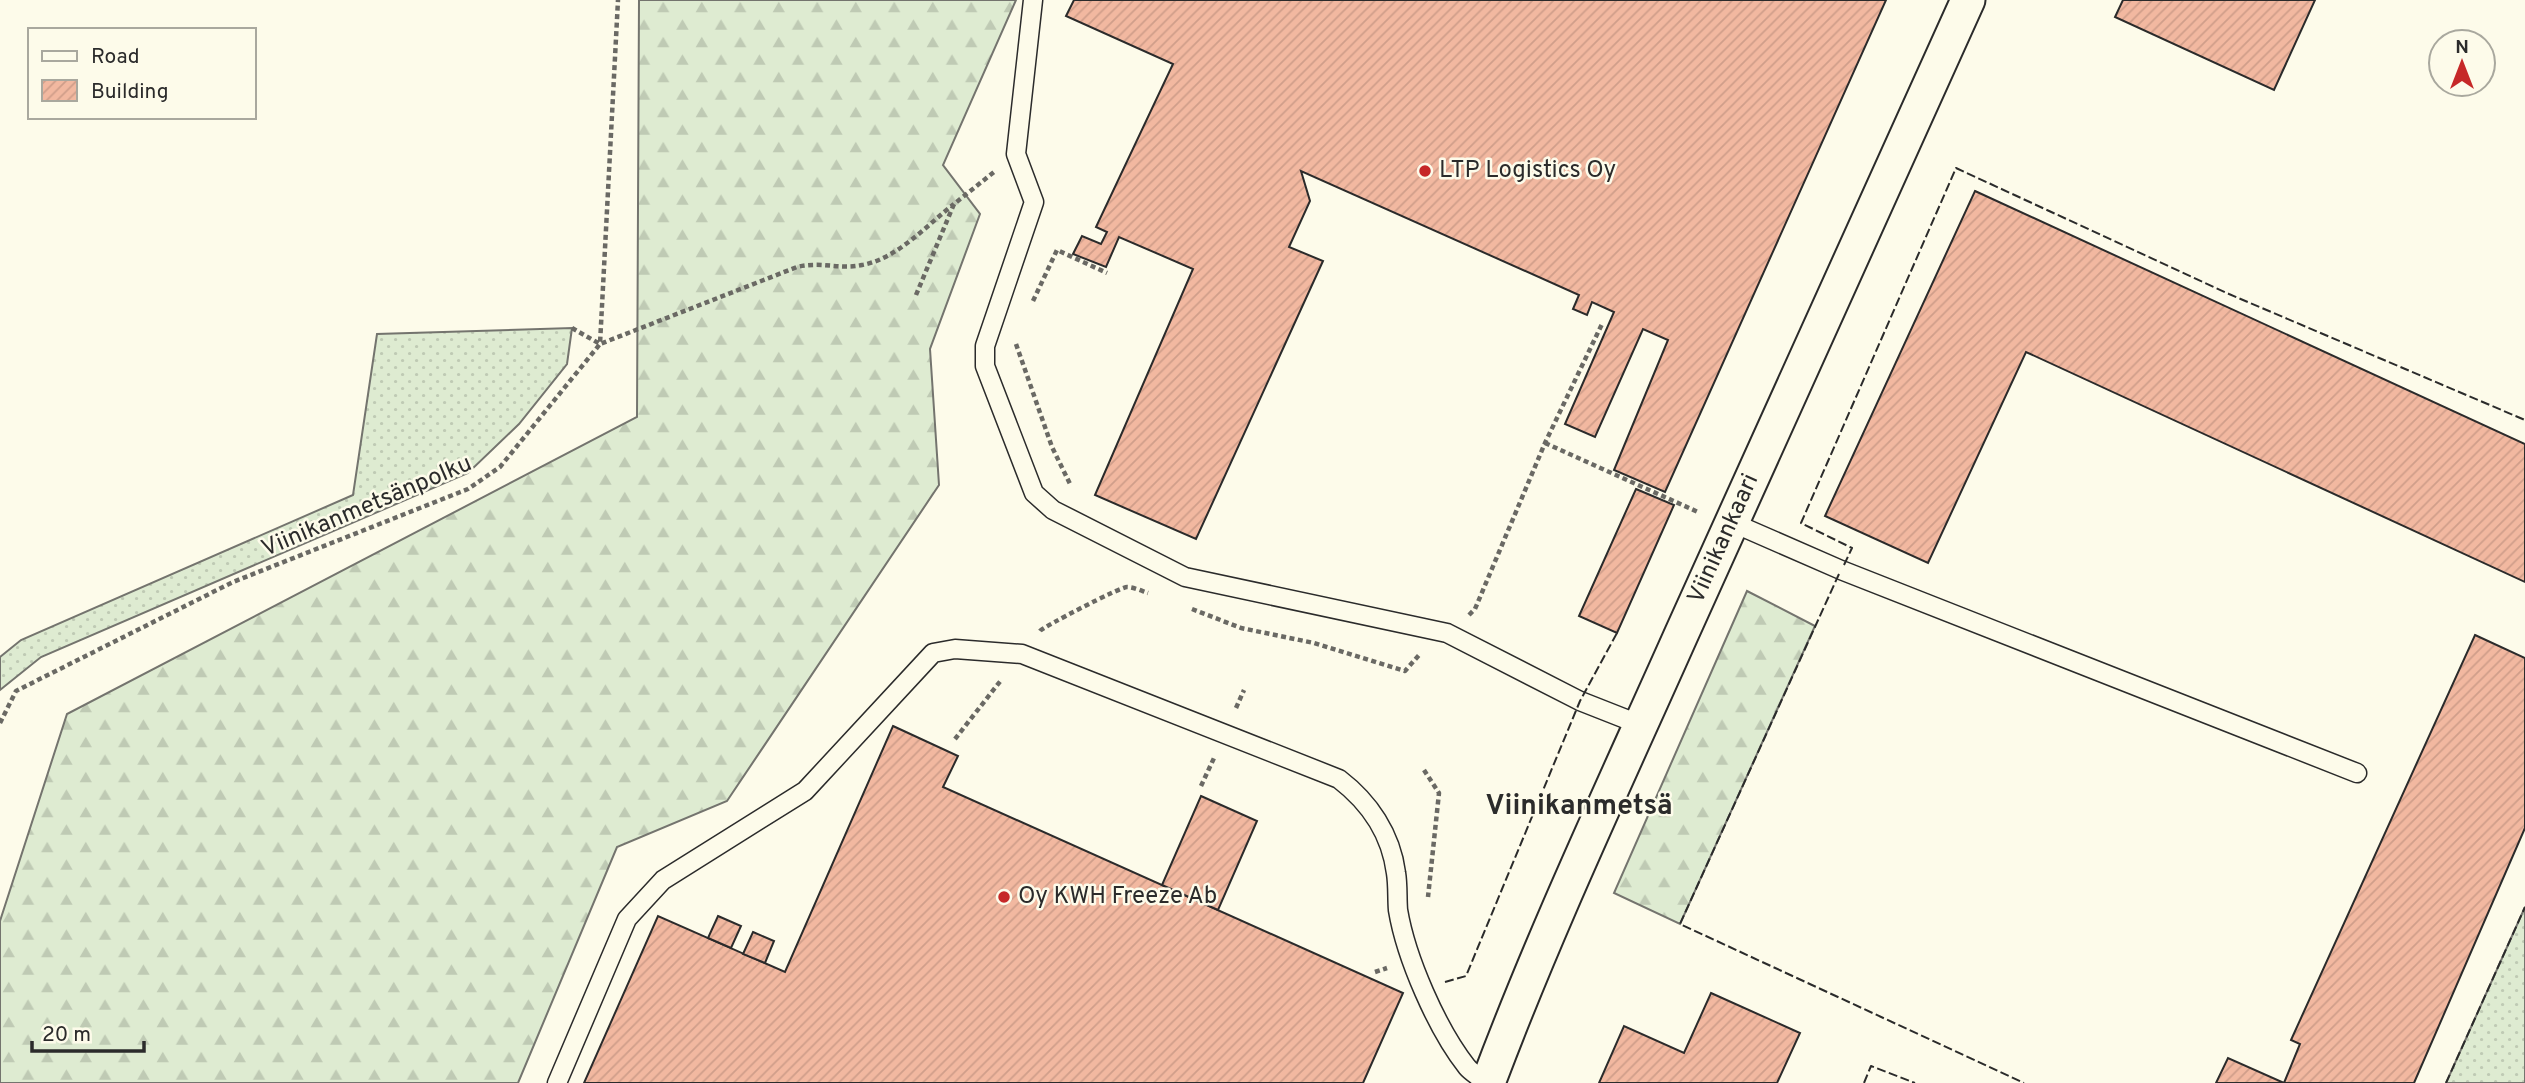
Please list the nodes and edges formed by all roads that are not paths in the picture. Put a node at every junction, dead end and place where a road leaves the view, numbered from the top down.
1 (1033, 0) edge
2 (1968, 0) edge
3 (1719, 519) junction
4 (1640, 725) junction
5 (2357, 773) dead end
6 (557, 1083) edge
7 (1488, 1083) edge

1 - 4 lane
2 - 3 street, Viinikankaari
3 - 4 street, Viinikankaari
3 - 5 lane
4 - 7 street, Viinikankaari
6 - 7 lane

